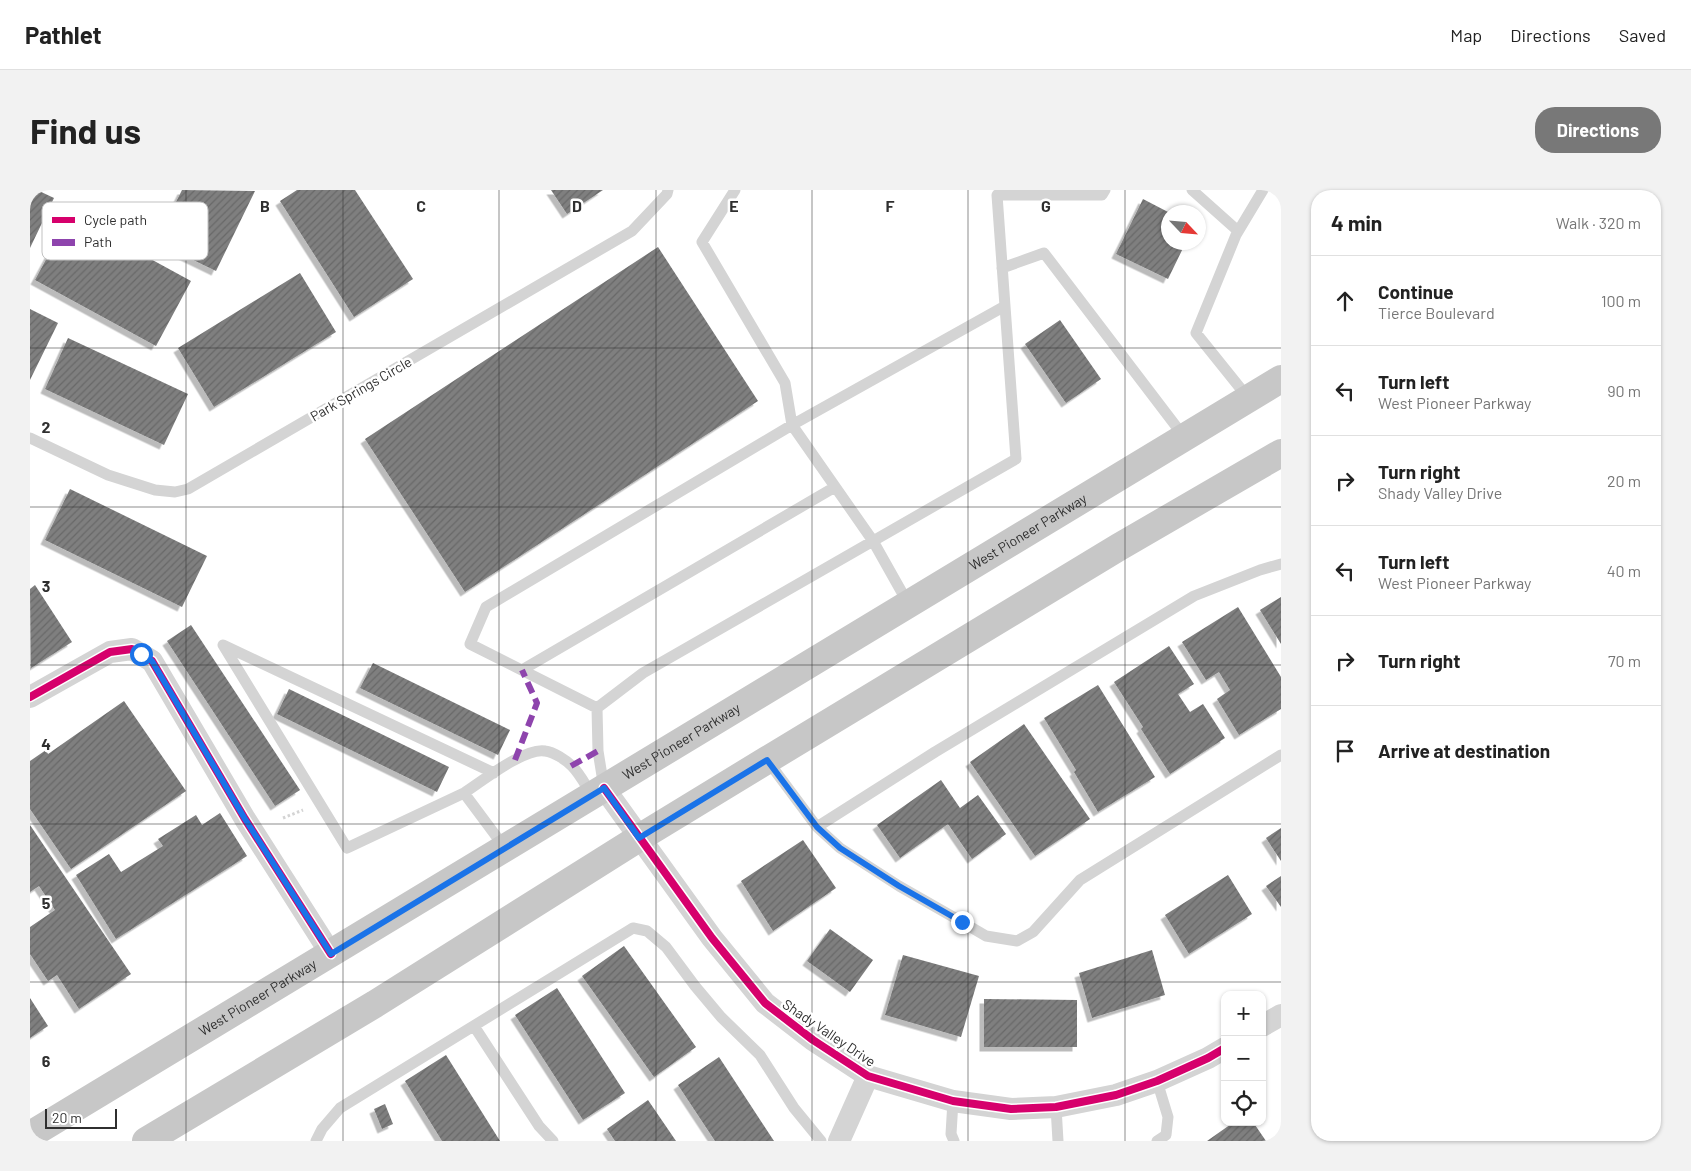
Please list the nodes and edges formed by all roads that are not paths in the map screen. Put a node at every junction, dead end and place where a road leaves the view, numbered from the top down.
1 (668, 190) edge
2 (735, 190) edge
3 (1105, 190) edge
4 (1192, 190) edge
5 (1263, 190) edge
6 (997, 192) edge
7 (1238, 231) junction
8 (1002, 268) junction
9 (1005, 306) junction
10 (1281, 379) edge
11 (1249, 399) junction
12 (792, 425) junction
13 (30, 438) edge
14 (1185, 438) junction
15 (1279, 460) edge
16 (835, 487) junction
17 (873, 541) junction
18 (1281, 564) edge
19 (909, 605) junction
20 (522, 670) junction
21 (30, 697) edge
22 (597, 708) junction
23 (1281, 755) edge
24 (767, 760) junction
25 (494, 773) junction
26 (598, 792) junction
27 (464, 793) junction
28 (817, 827) junction
29 (639, 838) junction
30 (505, 848) junction
31 (331, 954) junction
32 (1281, 1015) edge
33 (1266, 1024) edge
34 (474, 1026) junction
35 (1221, 1050) edge
36 (868, 1076) junction
37 (1157, 1081) junction
38 (953, 1101) junction
39 (1056, 1106) junction
40 (30, 1135) edge
41 (146, 1141) edge
42 (316, 1141) edge
43 (553, 1141) edge
44 (821, 1141) edge
45 (839, 1141) edge
46 (954, 1141) edge
47 (1058, 1141) edge
48 (1157, 1141) edge

1 - 13 lane, Park Springs Circle
2 - 12 lane
3 - 6 lane
4 - 7 lane
5 - 7 lane
6 - 8 lane
7 - 11 lane
8 - 9 lane
8 - 14 lane
9 - 12 lane
9 - 17 lane
10 - 11 main road, West Pioneer Parkway
11 - 14 main road, West Pioneer Parkway
12 - 16 lane
12 - 20 lane
14 - 19 main road, West Pioneer Parkway
15 - 24 main road
16 - 17 lane
16 - 20 lane
17 - 19 lane
17 - 22 lane
18 - 28 lane
19 - 26 main road, West Pioneer Parkway
20 - 22 lane
21 - 31 street
22 - 26 lane
23 - 28 lane
24 - 28 lane
24 - 29 main road
25 - 26 lane
25 - 27 lane
25 - 27 lane
26 - 29 street, Shady Valley Drive
26 - 30 main road, West Pioneer Parkway
27 - 30 lane
29 - 36 street, Shady Valley Drive
29 - 41 main road
30 - 31 main road, West Pioneer Parkway
31 - 40 main road, West Pioneer Parkway
32 - 33 street
34 - 42 lane
34 - 43 lane
34 - 44 lane
35 - 37 street, Shady Valley Drive
36 - 38 street, Shady Valley Drive
36 - 45 street
37 - 39 street, Shady Valley Drive
37 - 48 lane
38 - 39 street, Shady Valley Drive
38 - 46 lane
39 - 47 lane

